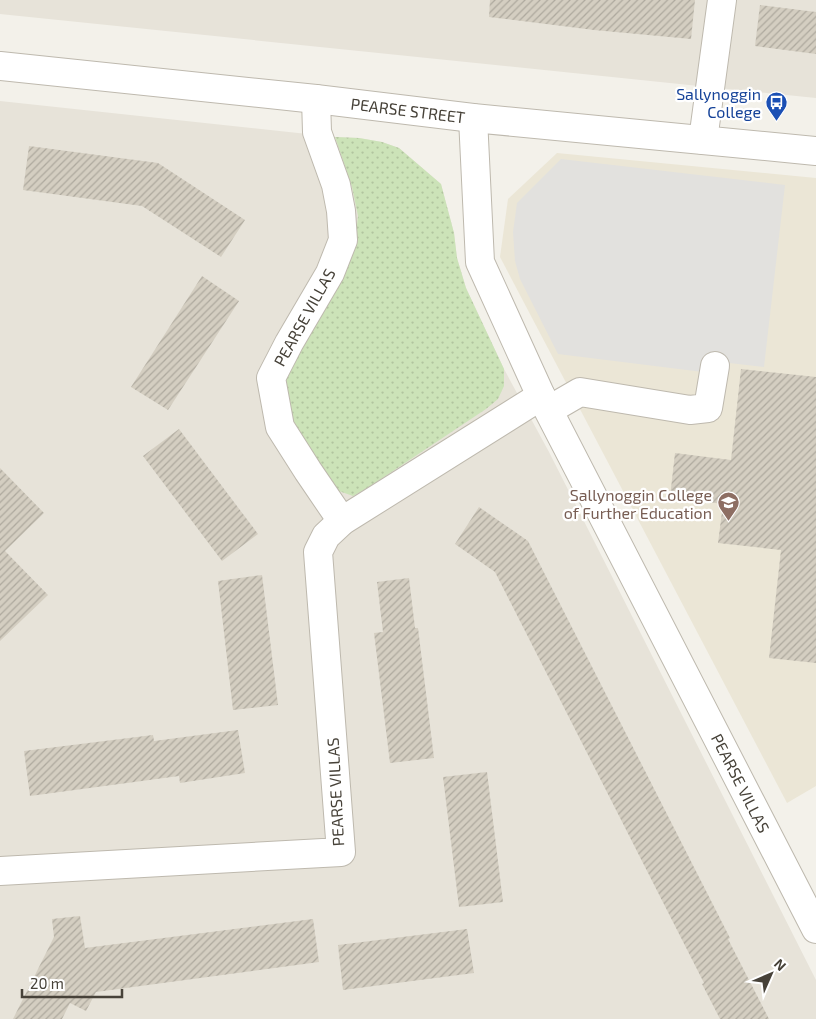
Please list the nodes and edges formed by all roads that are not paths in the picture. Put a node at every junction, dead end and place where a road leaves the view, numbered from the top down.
1 (722, 0) edge
2 (0, 66) edge
3 (316, 99) junction
4 (473, 118) junction
5 (703, 140) junction
6 (816, 151) edge
7 (706, 365) dead end
8 (545, 403) junction
9 (342, 521) junction
10 (0, 871) edge
11 (816, 930) edge

1 - 5 street
2 - 3 street, PEARSE STREET
3 - 4 street, PEARSE STREET
3 - 9 street, PEARSE VILLAS
4 - 5 street, PEARSE STREET
4 - 8 street, PEARSE VILLAS
5 - 6 street, PEARSE STREET
7 - 8 street
8 - 9 street, PEARSE VILLAS
8 - 11 street, PEARSE VILLAS
9 - 10 street, PEARSE VILLAS

